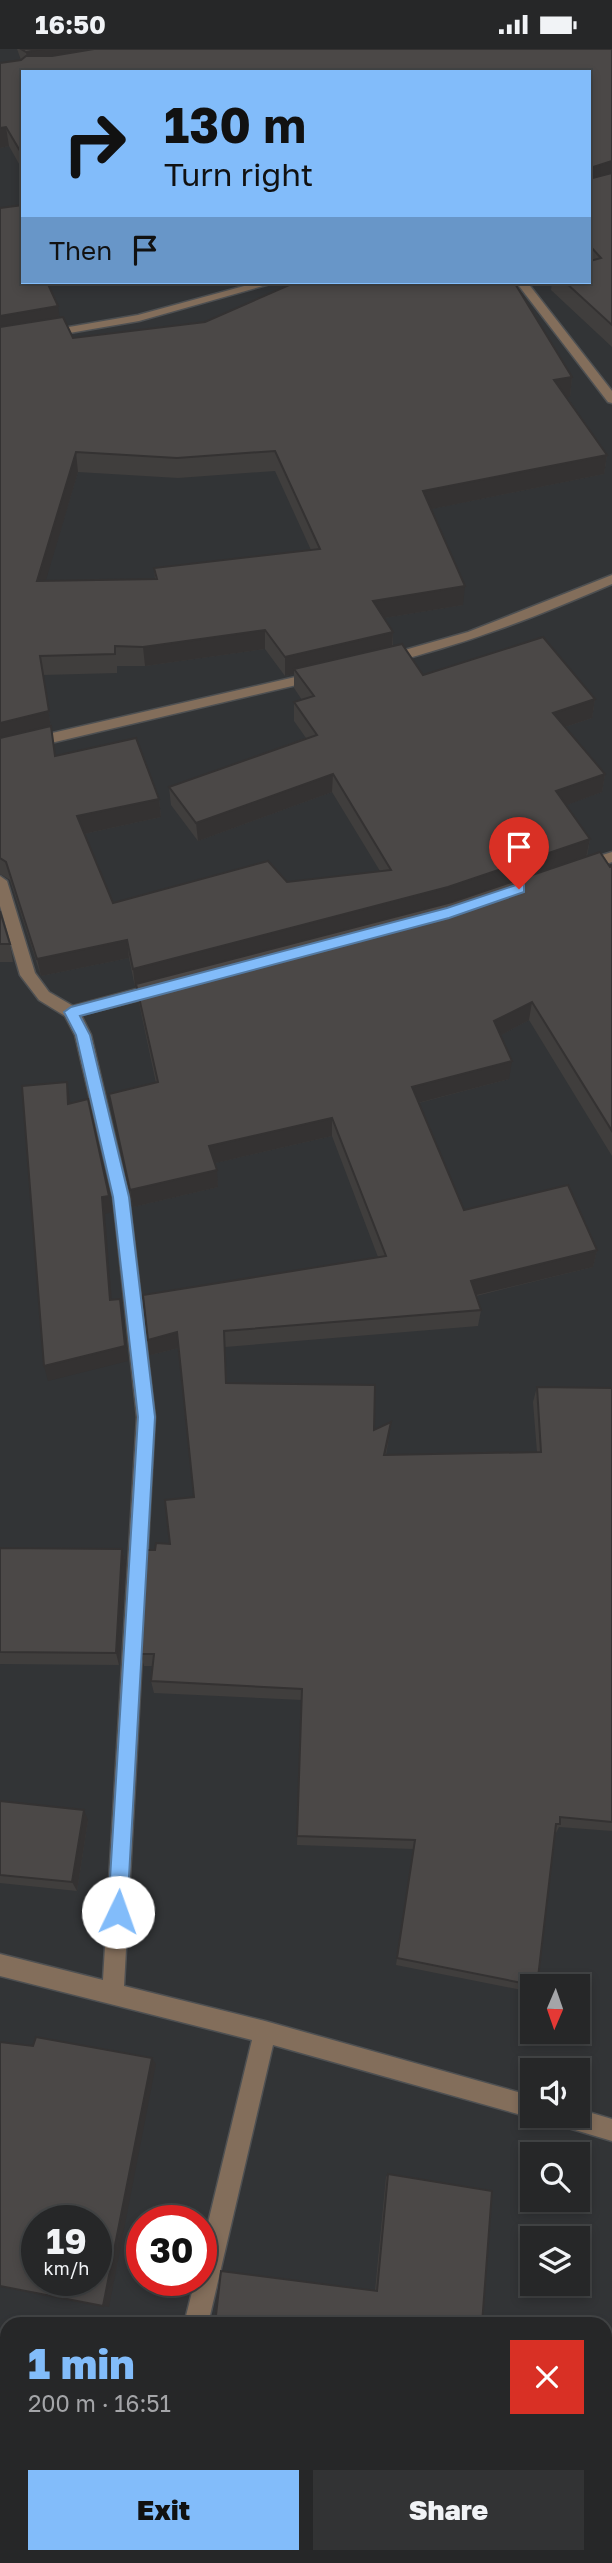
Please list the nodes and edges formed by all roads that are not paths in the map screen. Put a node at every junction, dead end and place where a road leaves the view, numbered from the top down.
1 (264, 284) edge
2 (523, 284) edge
3 (0, 342) edge
4 (612, 399) edge
5 (612, 579) edge
6 (374, 663) edge
7 (334, 672) edge
8 (0, 750) edge
9 (612, 857) edge
10 (562, 874) edge
11 (0, 881) edge
12 (179, 984) edge
13 (71, 1012) junction
14 (0, 1965) edge
15 (113, 1994) junction
16 (265, 2032) junction
17 (520, 2104) edge
18 (590, 2124) edge
19 (612, 2130) edge
20 (198, 2317) edge

1 - 3 street
2 - 4 street
5 - 6 street
7 - 8 street
9 - 10 street
11 - 13 street
12 - 13 street
13 - 15 street
14 - 15 street
15 - 16 street
16 - 17 street
16 - 20 street
18 - 19 street

